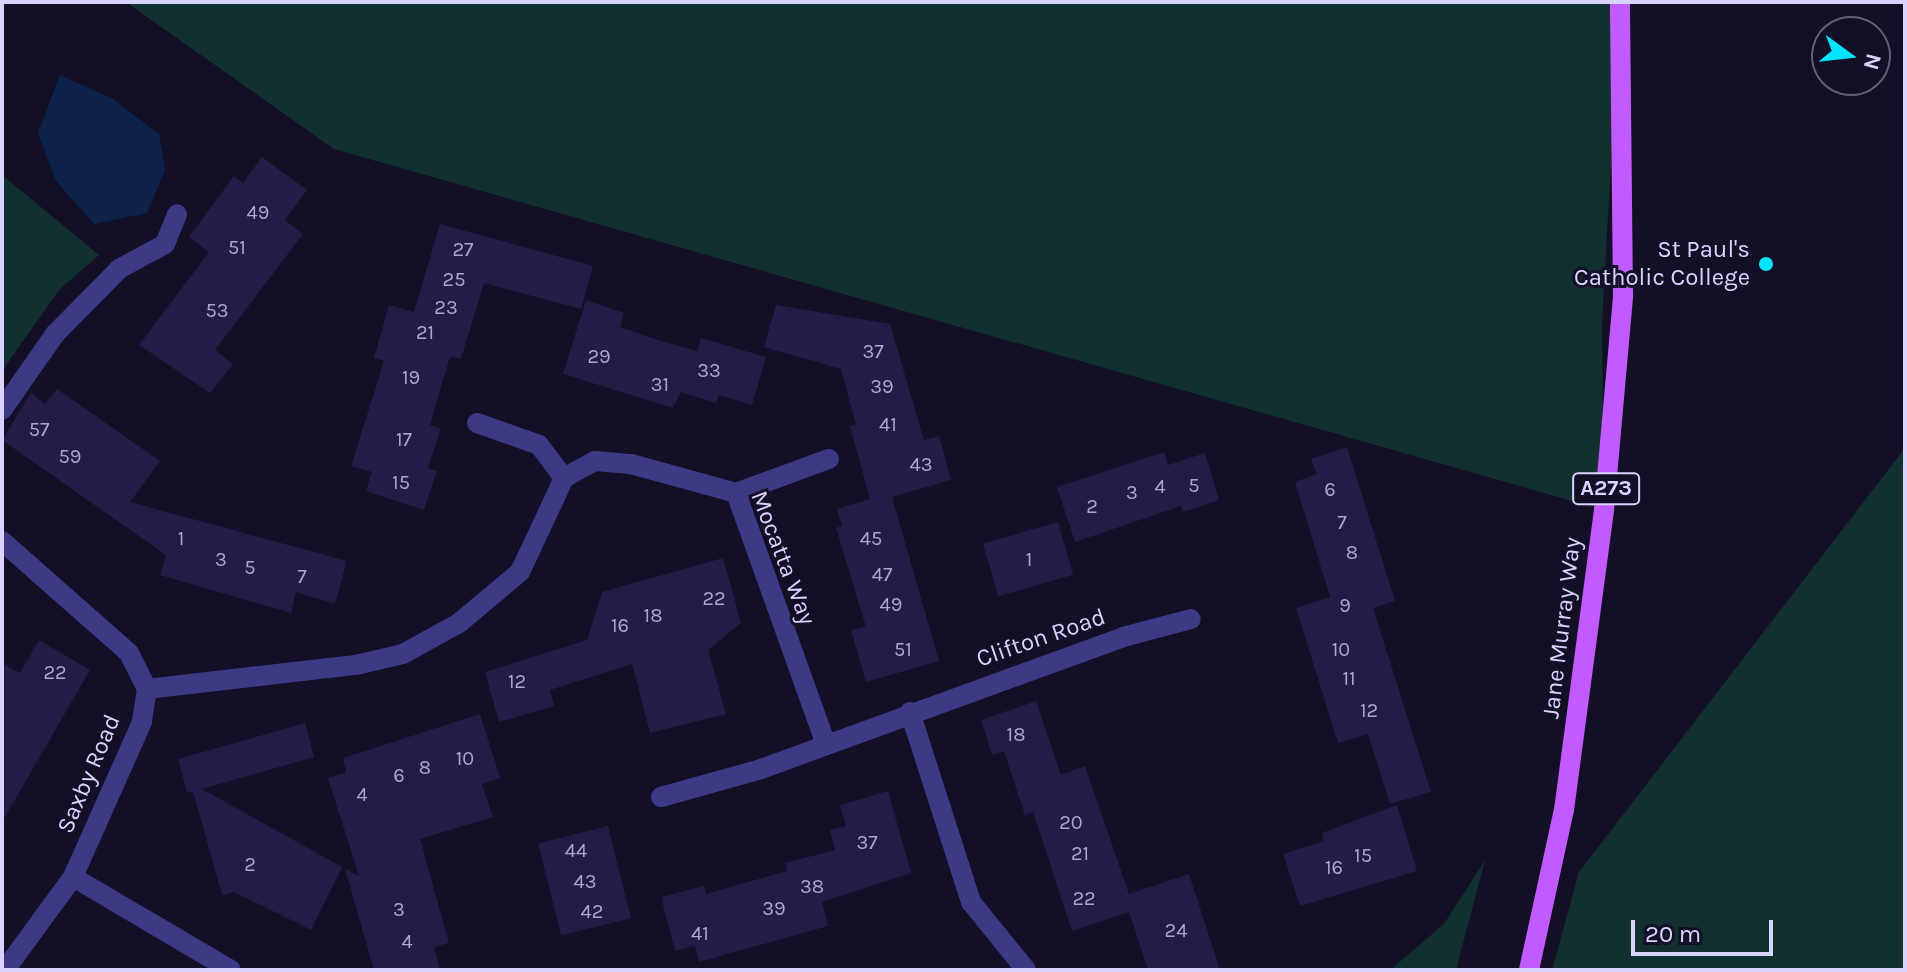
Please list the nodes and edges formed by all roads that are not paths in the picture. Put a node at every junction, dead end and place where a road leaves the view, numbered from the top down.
1 (1620, 2) edge
2 (177, 214) dead end
3 (2, 410) edge
4 (477, 423) dead end
5 (829, 459) dead end
6 (564, 478) junction
7 (736, 493) junction
8 (2, 541) edge
9 (1191, 619) dead end
10 (147, 689) junction
11 (910, 712) junction
12 (825, 742) junction
13 (661, 797) dead end
14 (73, 877) junction
15 (5, 970) edge
16 (231, 970) edge
17 (1026, 970) edge
18 (1529, 970) edge

1 - 18 main road, Jane Murray Way / A273
2 - 3 street
4 - 6 street
5 - 7 street
6 - 7 street, Mocatta Way
6 - 10 street
7 - 12 street, Mocatta Way
8 - 10 street
9 - 11 street, Clifton Road
10 - 14 street, Saxby Road
11 - 12 street, Clifton Road
11 - 17 street
12 - 13 street, Clifton Road
14 - 15 street, Saxby Road
14 - 16 street

